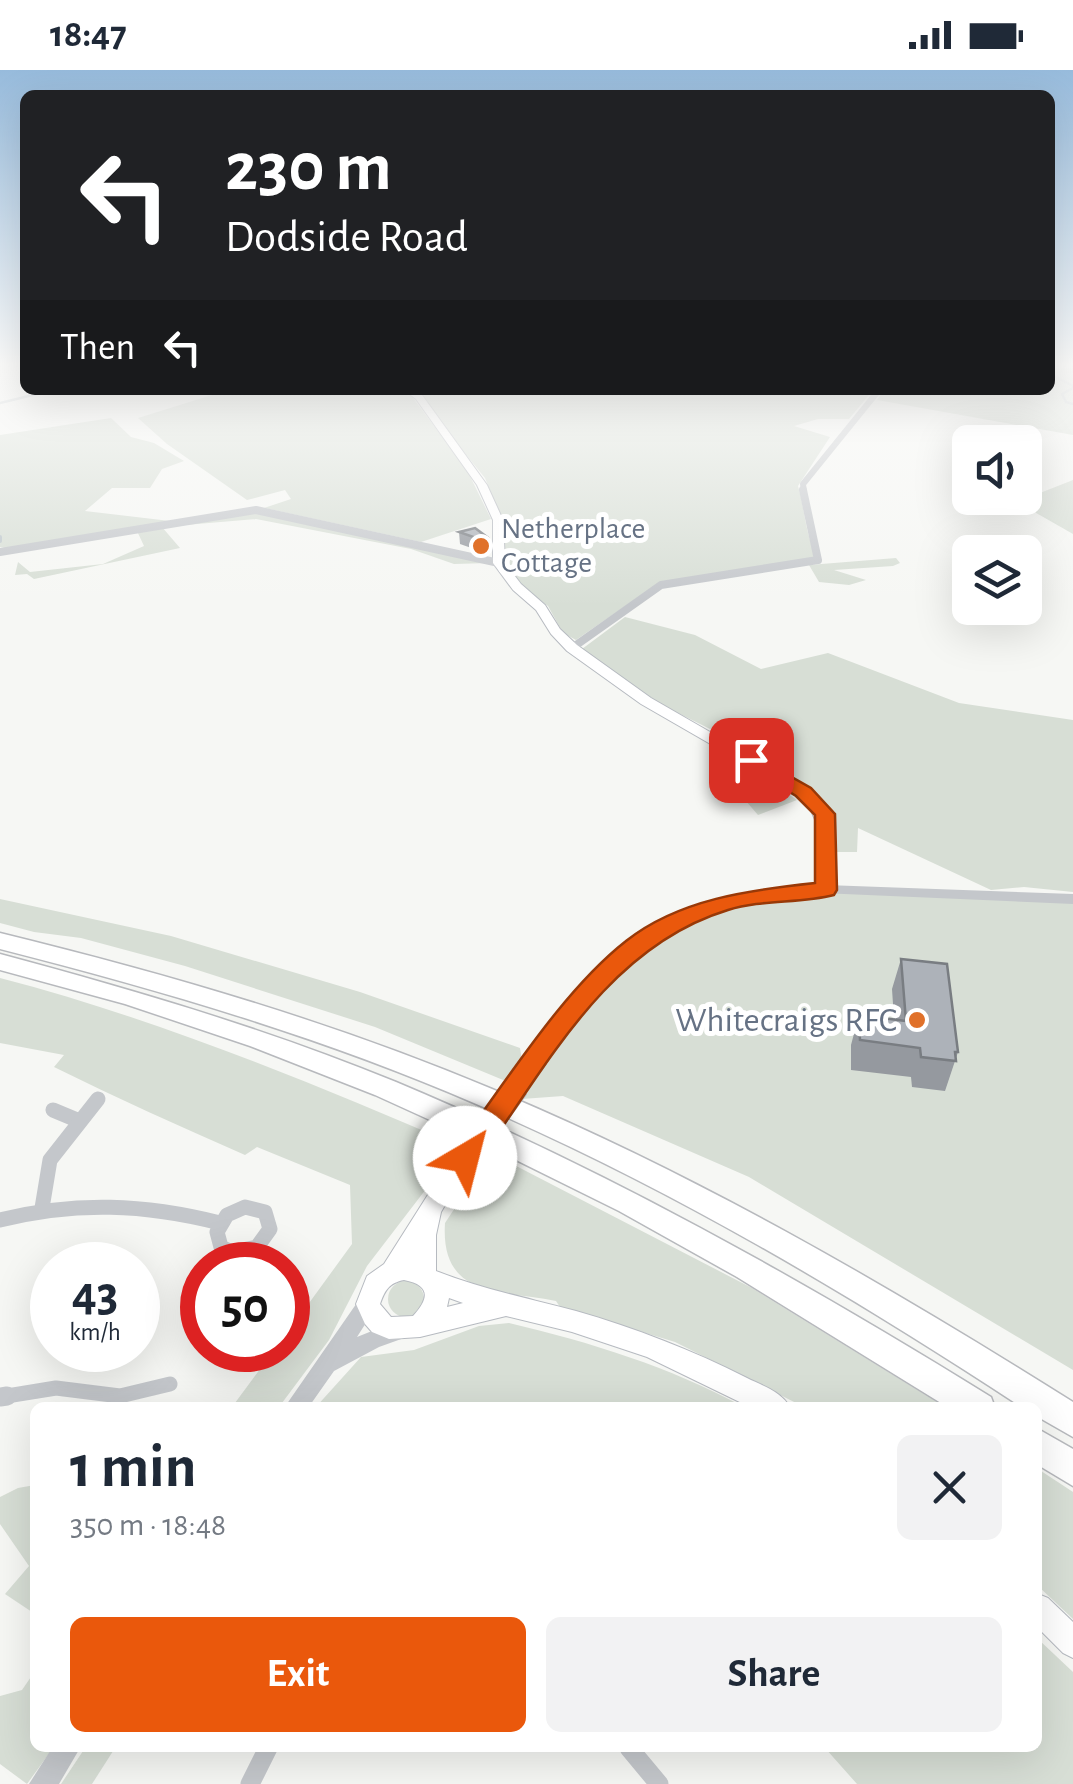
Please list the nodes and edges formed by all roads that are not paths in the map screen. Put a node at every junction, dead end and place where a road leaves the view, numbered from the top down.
1 (455, 447) edge
2 (833, 447) edge
3 (0, 552) edge
4 (499, 564) junction
5 (572, 648) junction
6 (826, 890) junction
7 (1073, 899) edge
8 (0, 941) edge
9 (0, 962) edge
10 (98, 1099) dead end
11 (54, 1110) dead end
12 (78, 1120) junction
13 (444, 1188) junction
14 (42, 1208) junction
15 (0, 1220) edge
16 (220, 1223) dead end
17 (392, 1271) junction
18 (428, 1277) junction
19 (368, 1304) junction
20 (503, 1306) junction
21 (408, 1328) junction
22 (322, 1368) junction
23 (170, 1384) dead end
24 (0, 1397) edge
25 (119, 1402) edge
26 (299, 1402) edge
27 (766, 1402) edge
28 (969, 1402) edge
29 (1073, 1421) edge
30 (1042, 1449) edge
31 (1073, 1469) edge
32 (1042, 1612) edge
33 (1073, 1643) edge
34 (65, 1752) edge
35 (266, 1752) edge
36 (632, 1752) edge
37 (43, 1784) edge
38 (250, 1784) edge
39 (660, 1784) edge

1 - 4 main road
2 - 5 street
3 - 4 street
4 - 5 main road
5 - 6 main road
6 - 7 street
6 - 13 main road, bridge
8 - 29 highway
9 - 28 highway
10 - 12 street
11 - 12 street
12 - 14 street
13 - 17 main road
13 - 18 main road
14 - 15 street
14 - 16 street
17 - 18 main road
17 - 19 main road
18 - 20 main road
18 - 21 main road
19 - 21 main road
19 - 22 street
20 - 21 main road
20 - 27 main road
21 - 22 street
22 - 26 street
23 - 25 street
24 - 25 street
30 - 31 highway
32 - 33 main road
34 - 37 street
35 - 38 street
36 - 39 street

